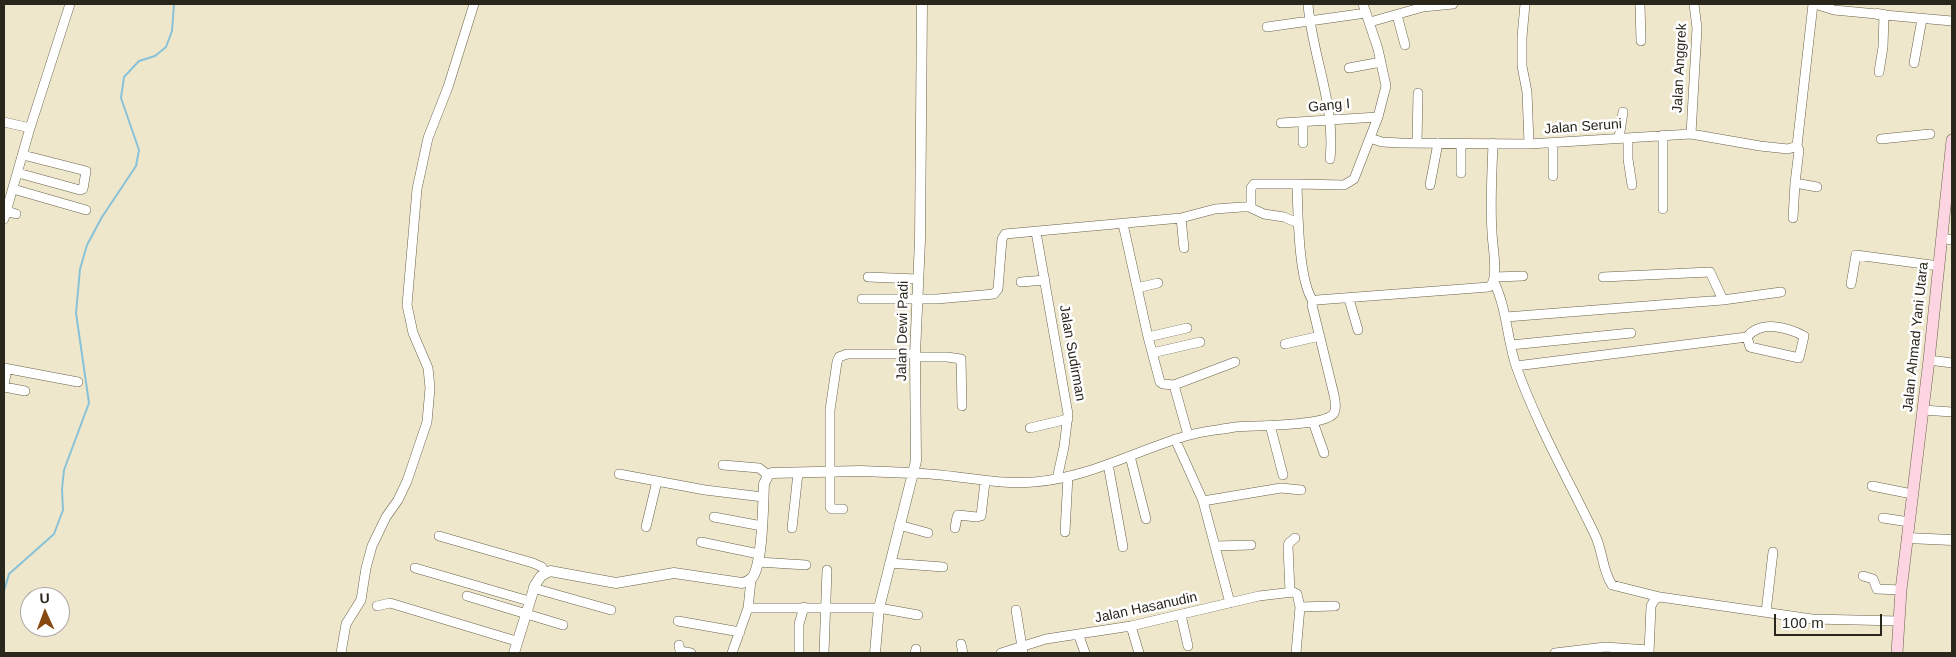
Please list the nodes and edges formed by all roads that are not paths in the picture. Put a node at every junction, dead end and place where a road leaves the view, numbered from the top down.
1 (70, 4) edge
2 (474, 4) edge
3 (922, 4) edge
4 (1308, 4) edge
5 (1362, 4) edge
6 (1453, 4) edge
7 (1525, 4) edge
8 (1640, 4) edge
9 (1694, 4) edge
10 (1814, 4) edge
11 (1397, 15) junction
12 (1880, 15) junction
13 (1368, 18) junction
14 (1922, 19) junction
15 (1309, 20) junction
16 (1952, 21) edge
17 (1266, 27) dead end
18 (1641, 41) dead end
19 (1405, 44) dead end
20 (1381, 62) junction
21 (1914, 63) dead end
22 (1349, 68) dead end
23 (1878, 72) dead end
24 (1418, 93) dead end
25 (1623, 112) dead end
26 (1378, 117) junction
27 (1331, 119) junction
28 (4, 122) edge
29 (1303, 122) junction
30 (1281, 123) dead end
31 (30, 128) junction
32 (1691, 134) junction
33 (1930, 134) dead end
34 (1663, 135) junction
35 (1370, 138) junction
36 (1624, 138) junction
37 (1881, 139) dead end
38 (1952, 140) edge
39 (1302, 143) dead end
40 (1417, 143) junction
41 (1438, 143) junction
42 (1461, 143) junction
43 (1493, 143) junction
44 (1553, 143) junction
45 (1529, 144) junction
46 (1797, 146) junction
47 (23, 156) junction
48 (1330, 158) dead end
49 (1951, 161) edge
50 (18, 173) junction
51 (1461, 173) dead end
52 (1553, 176) dead end
53 (1950, 176) edge
54 (1296, 184) junction
55 (1632, 184) dead end
56 (1795, 184) junction
57 (1430, 185) dead end
58 (1817, 187) dead end
59 (13, 188) junction
60 (1251, 207) junction
61 (1663, 209) dead end
62 (1949, 209) edge
63 (86, 210) dead end
64 (5, 213) edge
65 (16, 214) dead end
66 (1182, 218) junction
67 (1793, 218) dead end
68 (1298, 223) junction
69 (1123, 224) junction
70 (1036, 232) junction
71 (1947, 239) edge
72 (1184, 248) dead end
73 (1939, 266) junction
74 (1523, 276) dead end
75 (868, 277) dead end
76 (1603, 277) dead end
77 (917, 279) junction
78 (1045, 280) junction
79 (1495, 280) junction
80 (1022, 282) dead end
81 (1158, 283) dead end
82 (1851, 284) dead end
83 (1137, 288) junction
84 (1781, 292) dead end
85 (1349, 298) junction
86 (862, 299) dead end
87 (917, 299) junction
88 (1723, 300) junction
89 (1313, 301) junction
90 (1506, 317) junction
91 (1187, 328) dead end
92 (1358, 330) dead end
93 (1631, 333) dead end
94 (1320, 336) junction
95 (1148, 337) junction
96 (1747, 337) junction
97 (1200, 342) dead end
98 (1286, 344) dead end
99 (1510, 345) junction
100 (1152, 353) junction
101 (915, 356) junction
102 (1929, 360) junction
103 (1236, 362) dead end
104 (1952, 363) edge
105 (1516, 366) junction
106 (5, 368) edge
107 (78, 382) dead end
108 (1174, 385) junction
109 (4, 386) edge
110 (25, 391) dead end
111 (962, 406) dead end
112 (1923, 410) junction
113 (1952, 412) edge
114 (1068, 419) junction
115 (1313, 422) junction
116 (1270, 425) junction
117 (1030, 428) dead end
118 (1188, 435) junction
119 (1175, 440) junction
120 (1324, 453) dead end
121 (1130, 456) junction
122 (723, 464) dead end
123 (1108, 464) junction
124 (798, 473) junction
125 (830, 473) junction
126 (913, 473) junction
127 (619, 474) dead end
128 (768, 475) junction
129 (1283, 475) dead end
130 (1068, 476) junction
131 (1057, 479) junction
132 (656, 481) junction
133 (985, 482) junction
134 (1872, 486) dead end
135 (1301, 490) dead end
136 (1912, 494) junction
137 (763, 497) junction
138 (1203, 501) junction
139 (843, 510) dead end
140 (714, 517) dead end
141 (1146, 518) dead end
142 (1883, 518) dead end
143 (1909, 522) junction
144 (899, 525) junction
145 (762, 526) junction
146 (646, 527) dead end
147 (792, 528) dead end
148 (955, 528) dead end
149 (1065, 532) dead end
150 (928, 533) dead end
151 (439, 536) dead end
152 (1295, 538) dead end
153 (1907, 538) junction
154 (1952, 540) edge
155 (701, 542) dead end
156 (1216, 546) junction
157 (1251, 546) dead end
158 (1123, 547) dead end
159 (1773, 552) dead end
160 (759, 558) junction
161 (890, 563) junction
162 (806, 565) dead end
163 (943, 567) dead end
164 (416, 568) dead end
165 (827, 570) dead end
166 (545, 573) junction
167 (1863, 576) dead end
168 (751, 580) junction
169 (533, 588) junction
170 (1901, 590) junction
171 (1293, 593) junction
172 (467, 596) dead end
173 (1660, 596) junction
174 (529, 601) junction
175 (1230, 603) junction
176 (377, 606) dead end
177 (1335, 606) dead end
178 (804, 607) junction
179 (826, 607) junction
180 (1300, 607) junction
181 (748, 608) junction
182 (879, 608) junction
183 (611, 610) dead end
184 (1016, 610) dead end
185 (1766, 612) junction
186 (525, 614) junction
187 (918, 615) dead end
188 (1181, 615) junction
189 (1899, 621) junction
190 (678, 622) dead end
191 (563, 625) dead end
192 (1131, 626) junction
193 (740, 632) junction
194 (1079, 636) junction
195 (516, 641) junction
196 (679, 645) dead end
197 (1188, 646) dead end
198 (1022, 650) edge
199 (798, 651) dead end
200 (1649, 652) edge
201 (341, 653) edge
202 (514, 653) edge
203 (691, 653) edge
204 (732, 653) edge
205 (824, 653) edge
206 (875, 653) edge
207 (1001, 653) edge
208 (1085, 653) edge
209 (1139, 653) edge
210 (1296, 653) edge
211 (1555, 653) edge
212 (1897, 653) edge

1 - 31 street
2 - 201 street
3 - 77 street, Jalan Dewi Padi
4 - 15 street
5 - 13 street
6 - 11 street
7 - 45 street
8 - 18 street
9 - 32 street, Jalan Anggrek
10 - 12 street
10 - 46 street
11 - 13 street
11 - 19 street
12 - 14 street
12 - 23 street
13 - 15 street
13 - 20 street
14 - 16 street
14 - 21 street
15 - 17 street
15 - 27 street
20 - 22 street
20 - 26 street
24 - 40 street
25 - 36 street
26 - 27 street, Gang I
26 - 35 street
27 - 29 street, Gang I
27 - 48 street
28 - 31 street
29 - 30 street, Gang I
29 - 39 street
31 - 47 street
32 - 34 street, Jalan Seruni
32 - 46 street, Jalan Seruni
33 - 37 street
34 - 36 street, Jalan Seruni
34 - 61 street
35 - 40 street, Jalan Seruni
35 - 54 street
36 - 44 street, Jalan Seruni
36 - 55 street
38 - 49 main road, Jalan Ahmad Yani Utara
40 - 41 street, Jalan Seruni
41 - 42 street, Jalan Seruni
41 - 57 street
42 - 43 street, Jalan Seruni
42 - 51 street
43 - 45 street, Jalan Seruni
43 - 79 street
44 - 45 street, Jalan Seruni
44 - 52 street
46 - 56 street
47 - 50 street
47 - 50 street
49 - 53 main road, Jalan Ahmad Yani Utara
50 - 59 street
53 - 62 main road, Jalan Ahmad Yani Utara
54 - 60 street
54 - 68 street
56 - 58 street
56 - 67 street
59 - 63 street
59 - 64 street
60 - 66 street
60 - 68 street
62 - 71 main road, Jalan Ahmad Yani Utara
64 - 65 street
66 - 69 street
66 - 72 street
68 - 89 street
69 - 70 street
69 - 83 street
70 - 78 street, Jalan Sudirman
70 - 87 street
71 - 73 main road, Jalan Ahmad Yani Utara
73 - 82 street
73 - 102 main road, Jalan Ahmad Yani Utara
74 - 79 street
75 - 77 street
76 - 88 street
77 - 87 street, Jalan Dewi Padi
78 - 80 street
78 - 114 street, Jalan Sudirman
79 - 85 street
79 - 90 street
81 - 83 street
83 - 95 street
84 - 88 street
85 - 89 street
85 - 92 street
86 - 87 street
87 - 101 street, Jalan Dewi Padi
88 - 90 street
89 - 94 street
90 - 99 street
91 - 95 street
93 - 99 street
94 - 98 street
94 - 115 street
95 - 100 street
96 - 96 street
96 - 105 street
97 - 100 street
99 - 105 street
100 - 108 street
101 - 111 street
101 - 125 street
101 - 126 street, Jalan Dewi Padi
102 - 104 street
102 - 112 main road, Jalan Ahmad Yani Utara
103 - 108 street
105 - 173 street
106 - 107 street
106 - 109 street
108 - 118 street
109 - 110 street
112 - 113 street
112 - 136 main road, Jalan Ahmad Yani Utara
114 - 117 street
114 - 131 street, Jalan Sudirman
115 - 116 street
115 - 120 street
116 - 118 street
116 - 129 street
118 - 119 street
119 - 121 street
119 - 138 street
121 - 123 street
121 - 141 street
122 - 128 street
123 - 130 street
123 - 158 street
124 - 125 street
124 - 128 street
124 - 147 street
125 - 126 street
125 - 139 street
126 - 133 street
126 - 144 street, Jalan Dewi Padi
127 - 132 street
128 - 137 street
130 - 131 street
130 - 149 street
131 - 133 street
132 - 137 street
132 - 146 street
133 - 148 street
134 - 136 street
135 - 138 street
136 - 143 main road, Jalan Ahmad Yani Utara
137 - 145 street
138 - 156 street
140 - 145 street
142 - 143 street
143 - 153 main road, Jalan Ahmad Yani Utara
144 - 150 street
144 - 161 street, Jalan Dewi Padi
145 - 160 street
151 - 166 street
152 - 171 street
153 - 154 street
153 - 170 main road, Jalan Ahmad Yani Utara
155 - 160 street
156 - 157 street
156 - 175 street
159 - 185 street
160 - 162 street
160 - 168 street
161 - 163 street
161 - 182 street, Jalan Dewi Padi
164 - 174 street
165 - 179 street
166 - 168 street
166 - 169 street
167 - 170 street
168 - 181 street
169 - 174 street
169 - 183 street
170 - 189 main road, Jalan Ahmad Yani Utara
171 - 175 street, Jalan Hasanudin
171 - 180 street
172 - 186 street
173 - 185 street
173 - 200 street
174 - 186 street
175 - 188 street, Jalan Hasanudin
176 - 195 street
177 - 180 street
178 - 179 street
178 - 181 street
178 - 199 street
179 - 182 street
179 - 205 street
180 - 210 street
181 - 193 street
182 - 187 street
182 - 206 street, Jalan Dewi Padi
184 - 198 street
185 - 189 street
186 - 191 street
186 - 195 street
188 - 192 street, Jalan Hasanudin
188 - 197 street
189 - 212 main road, Jalan Ahmad Yani Utara
190 - 193 street
192 - 194 street, Jalan Hasanudin
192 - 209 street
193 - 204 street
194 - 198 street, Jalan Hasanudin
194 - 208 street
195 - 202 street
196 - 203 street
198 - 207 street, Jalan Hasanudin
200 - 211 street

